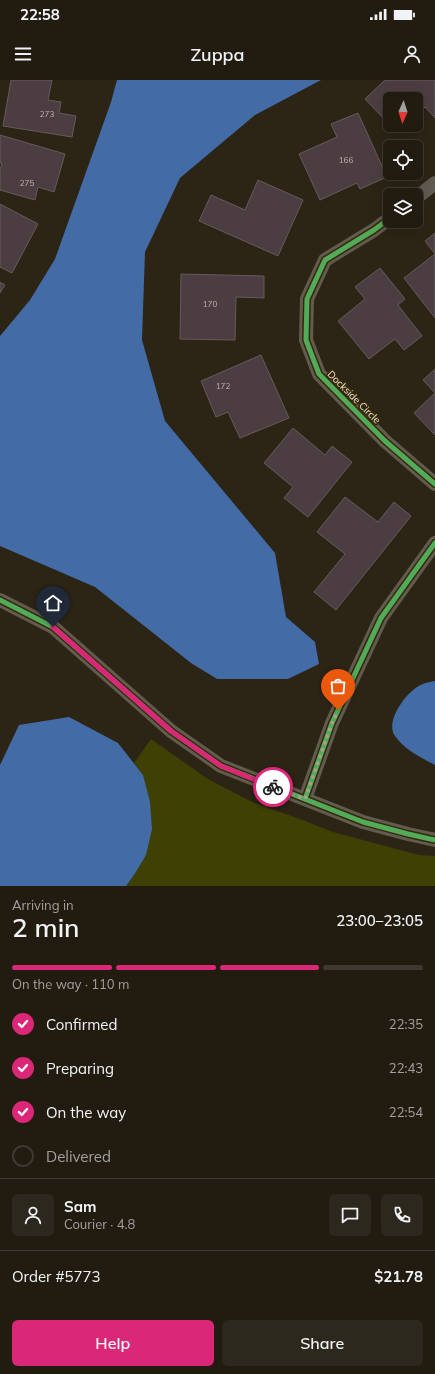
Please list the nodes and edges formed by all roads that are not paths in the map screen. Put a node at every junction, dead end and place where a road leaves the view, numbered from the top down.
1 (435, 183) edge
2 (423, 192) edge
3 (383, 223) edge
4 (435, 484) edge
5 (435, 543) edge
6 (0, 600) edge
7 (305, 799) junction
8 (435, 840) edge

1 - 2 street
3 - 4 street, Dockside Circle
5 - 7 street
6 - 7 street
7 - 8 street

